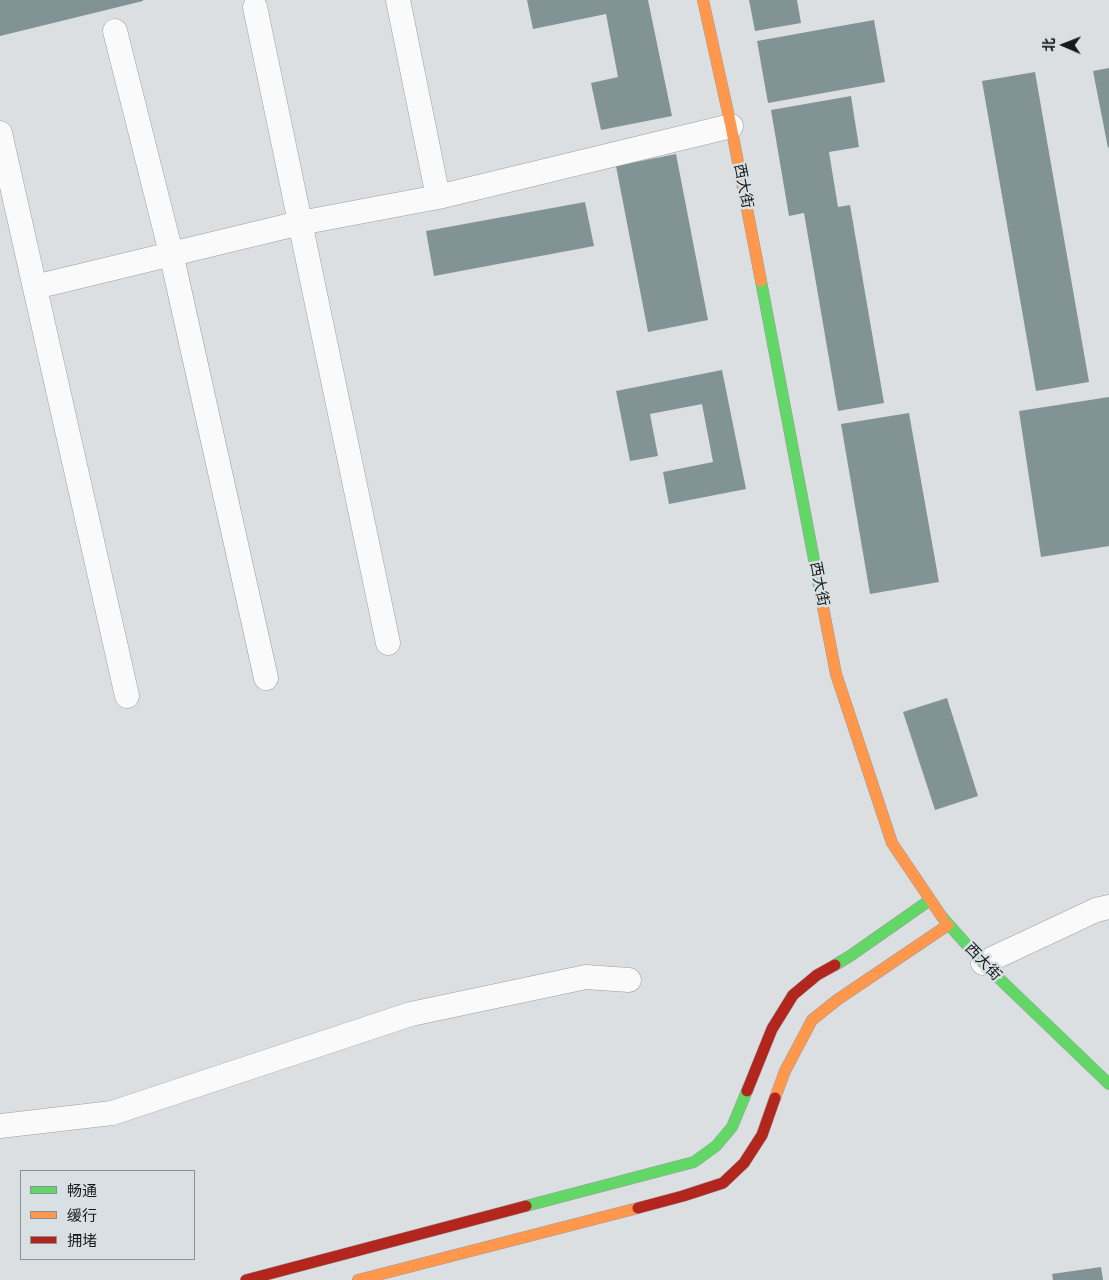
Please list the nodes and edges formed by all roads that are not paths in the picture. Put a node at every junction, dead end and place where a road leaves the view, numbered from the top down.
1 (398, 0) edge
2 (703, 0) edge
3 (256, 7) dead end
4 (115, 31) dead end
5 (731, 126) junction
6 (0, 133) edge
7 (438, 197) junction
8 (300, 223) junction
9 (171, 253) junction
10 (35, 288) junction
11 (388, 643) dead end
12 (266, 678) dead end
13 (127, 696) dead end
14 (930, 900) junction
15 (1109, 907) edge
16 (948, 925) junction
17 (982, 964) junction
18 (629, 980) dead end
19 (1109, 1084) edge
20 (0, 1126) edge
21 (246, 1280) edge
22 (358, 1280) edge

1 - 7 street
2 - 5 street, 西大街
3 - 8 street
4 - 9 street
5 - 7 street
5 - 14 street, 西大街
6 - 10 street
7 - 8 street
8 - 9 street
8 - 11 street
9 - 10 street
9 - 12 street
10 - 13 street
14 - 16 street, 西大街
14 - 21 street
15 - 17 street
16 - 17 street, 西大街
16 - 22 street
17 - 19 street, 西大街
18 - 20 street

